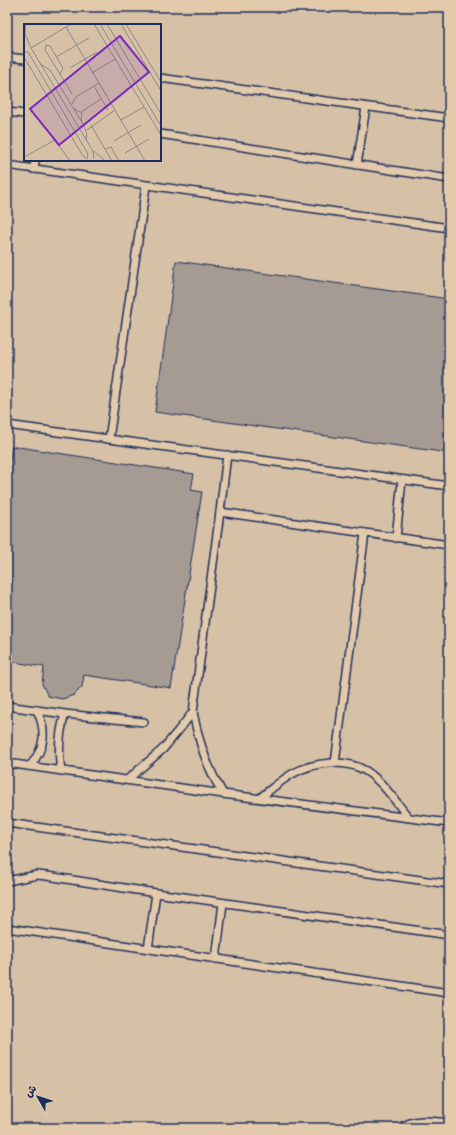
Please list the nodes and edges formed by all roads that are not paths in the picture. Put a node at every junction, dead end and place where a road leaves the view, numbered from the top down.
1 (7, 56) edge
2 (24, 59) edge
3 (161, 78) edge
4 (366, 107) junction
5 (7, 112) edge
6 (24, 114) edge
7 (449, 118) edge
8 (161, 134) edge
9 (35, 161) edge
10 (7, 165) edge
11 (357, 165) junction
12 (34, 169) junction
13 (449, 179) edge
14 (146, 186) junction
15 (449, 228) edge
16 (7, 425) edge
17 (108, 439) junction
18 (226, 455) junction
19 (402, 480) junction
20 (449, 486) edge
21 (220, 512) junction
22 (365, 533) junction
23 (396, 538) junction
24 (449, 545) edge
25 (7, 706) edge
26 (37, 710) junction
27 (193, 712) junction
28 (66, 714) junction
29 (144, 722) dead end
30 (7, 763) edge
31 (335, 763) junction
32 (30, 766) junction
33 (61, 771) junction
34 (127, 780) junction
35 (223, 794) junction
36 (260, 798) junction
37 (449, 816) edge
38 (408, 817) junction
39 (446, 822) edge
40 (7, 823) edge
41 (7, 881) edge
42 (449, 884) edge
43 (156, 893) junction
44 (223, 903) junction
45 (7, 928) edge
46 (449, 935) edge
47 (148, 949) junction
48 (216, 959) junction
49 (449, 993) edge
50 (449, 1123) edge
51 (400, 1128) edge

1 - 2 lane
3 - 4 lane
4 - 7 lane
4 - 11 lane
5 - 6 lane
8 - 11 lane
9 - 12 lane
10 - 12 lane
11 - 13 lane
12 - 14 lane
14 - 15 lane
14 - 17 lane
16 - 17 lane
17 - 18 lane
18 - 19 lane
18 - 21 lane
19 - 20 lane
19 - 23 lane
21 - 22 lane
21 - 27 lane
22 - 23 lane
22 - 31 lane
23 - 24 lane
25 - 26 lane
26 - 28 lane
26 - 32 lane
27 - 34 lane
27 - 35 lane
28 - 29 lane
28 - 33 lane
30 - 32 lane
31 - 36 lane
31 - 38 lane
32 - 33 lane
33 - 34 lane
34 - 35 lane
35 - 36 lane
36 - 38 lane
37 - 39 lane
38 - 39 lane
40 - 42 lane
41 - 43 lane
43 - 44 lane
43 - 47 lane
44 - 46 lane
44 - 48 lane
45 - 47 lane
47 - 48 lane
48 - 49 lane
50 - 51 lane

